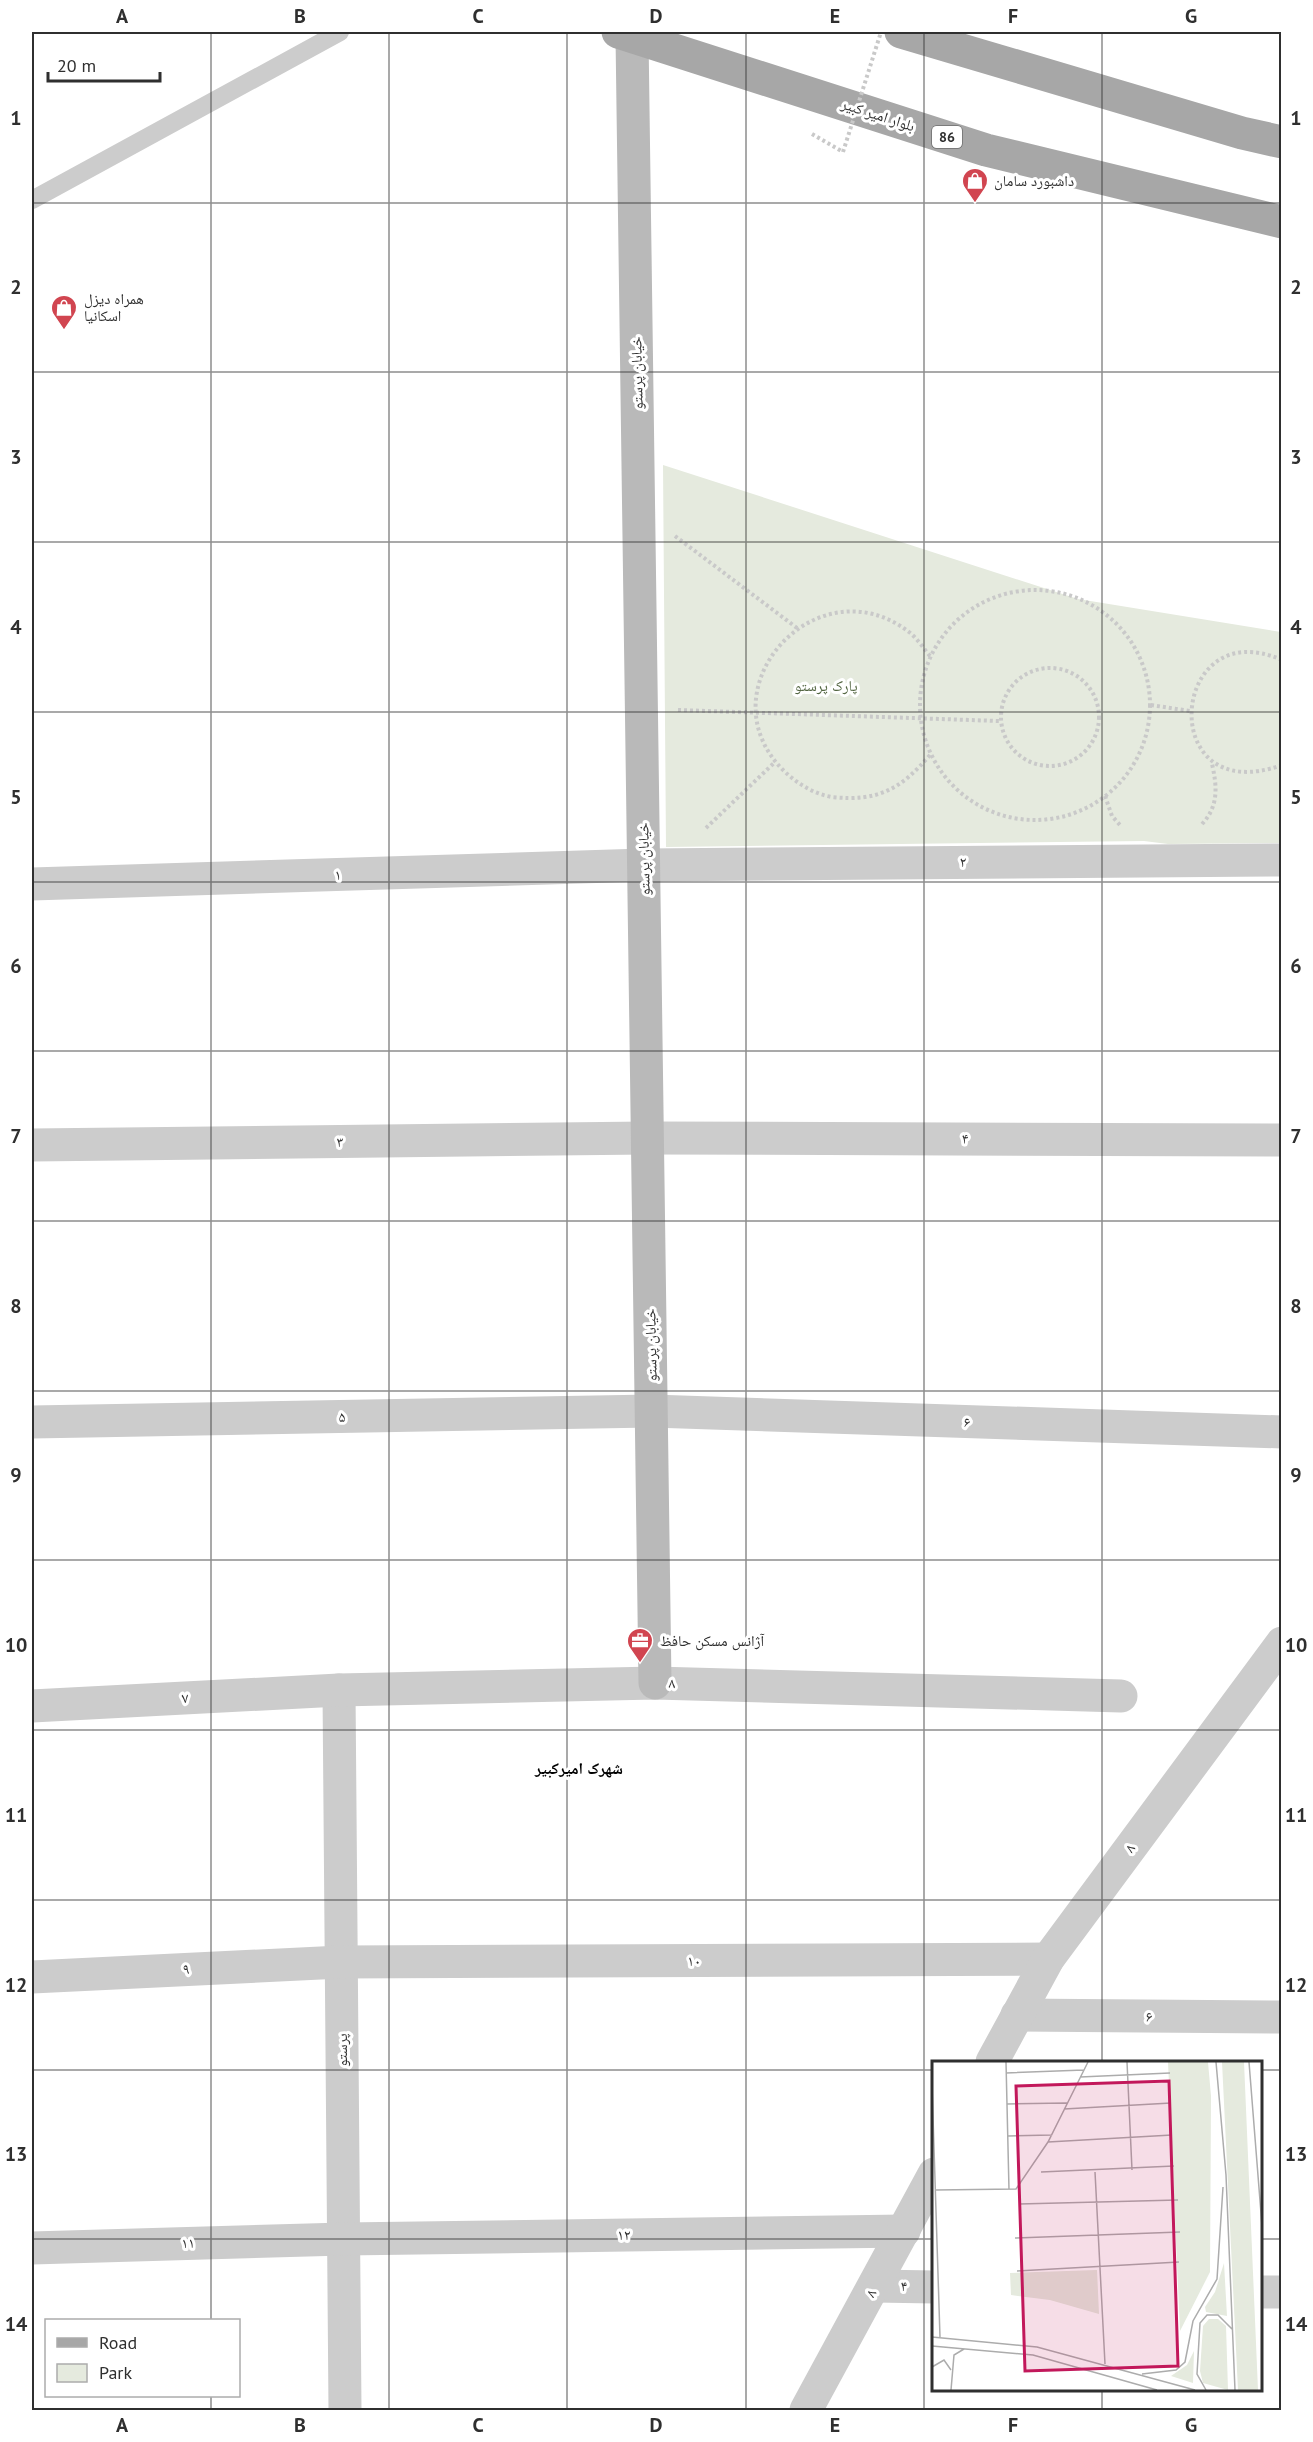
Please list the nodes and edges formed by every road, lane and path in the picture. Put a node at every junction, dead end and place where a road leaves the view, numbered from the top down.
1 (340, 32) edge
2 (881, 32) edge
3 (901, 32) edge
4 (625, 34) edge
5 (812, 134) dead end
6 (1281, 142) edge
7 (32, 200) edge
8 (1281, 222) edge
9 (639, 508) junction
10 (797, 628) junction
11 (930, 656) junction
12 (1281, 660) edge
13 (1151, 705) junction
14 (642, 709) junction
15 (1190, 711) junction
16 (755, 713) junction
17 (921, 719) junction
18 (999, 721) junction
19 (930, 755) junction
20 (775, 762) junction
21 (1212, 763) junction
22 (1281, 765) edge
23 (1105, 796) junction
24 (1198, 829) dead end
25 (1126, 832) dead end
26 (1281, 860) edge
27 (656, 865) junction
28 (32, 884) edge
29 (648, 1138) junction
30 (1281, 1140) edge
31 (32, 1145) edge
32 (652, 1412) junction
33 (32, 1422) edge
34 (1281, 1432) edge
35 (1281, 1643) edge
36 (655, 1683) junction
37 (339, 1690) junction
38 (1121, 1696) dead end
39 (32, 1706) edge
40 (1048, 1959) junction
41 (341, 1962) junction
42 (32, 1977) edge
43 (1017, 2015) junction
44 (1281, 2017) edge
45 (993, 2061) edge
46 (932, 2176) edge
47 (904, 2230) junction
48 (344, 2239) junction
49 (32, 2248) edge
50 (876, 2286) junction
51 (932, 2287) edge
52 (1262, 2292) edge
53 (1281, 2292) edge
54 (345, 2410) edge
55 (806, 2410) edge

1 - 7 lane
2 - 5 path, bridge
3 - 6 main road
4 - 8 main road, بلوار امیر کبیر / 86
4 - 9 street, خیابان پرستو
9 - 10 path
9 - 14 street, خیابان پرستو
10 - 11 path
10 - 16 path
11 - 13 path
11 - 17 path
12 - 15 path
13 - 15 path
13 - 23 path
14 - 16 path
14 - 27 street, خیابان پرستو
15 - 21 path
16 - 17 path
16 - 20 path
17 - 18 path
17 - 19 path
18 - 18 path
19 - 20 path
19 - 23 path
20 - 27 path
21 - 22 path
21 - 24 path
23 - 25 path
26 - 27 street, ۲
27 - 28 street, ۱
27 - 29 street, خیابان پرستو
29 - 30 street, ۴
29 - 31 street, ۳
29 - 32 street, خیابان پرستو
32 - 33 street, ۵
32 - 34 street, ۶
32 - 36 street, خیابان پرستو
35 - 40 street, ۸
36 - 37 street, ۸
36 - 38 street, ۸
37 - 39 street, ۷
37 - 41 street, پرستو
40 - 41 street, ۱۰
40 - 43 street, ۸
41 - 42 street, ۹
41 - 48 street, پرستو
43 - 44 street, ۶
43 - 45 street, ۸
46 - 47 street, ۸
47 - 48 street, ۱۲
47 - 50 street, ۸
48 - 49 street, ۱۱
48 - 54 street, پرستو
50 - 51 street, ۴
50 - 55 street, ۸
52 - 53 street

